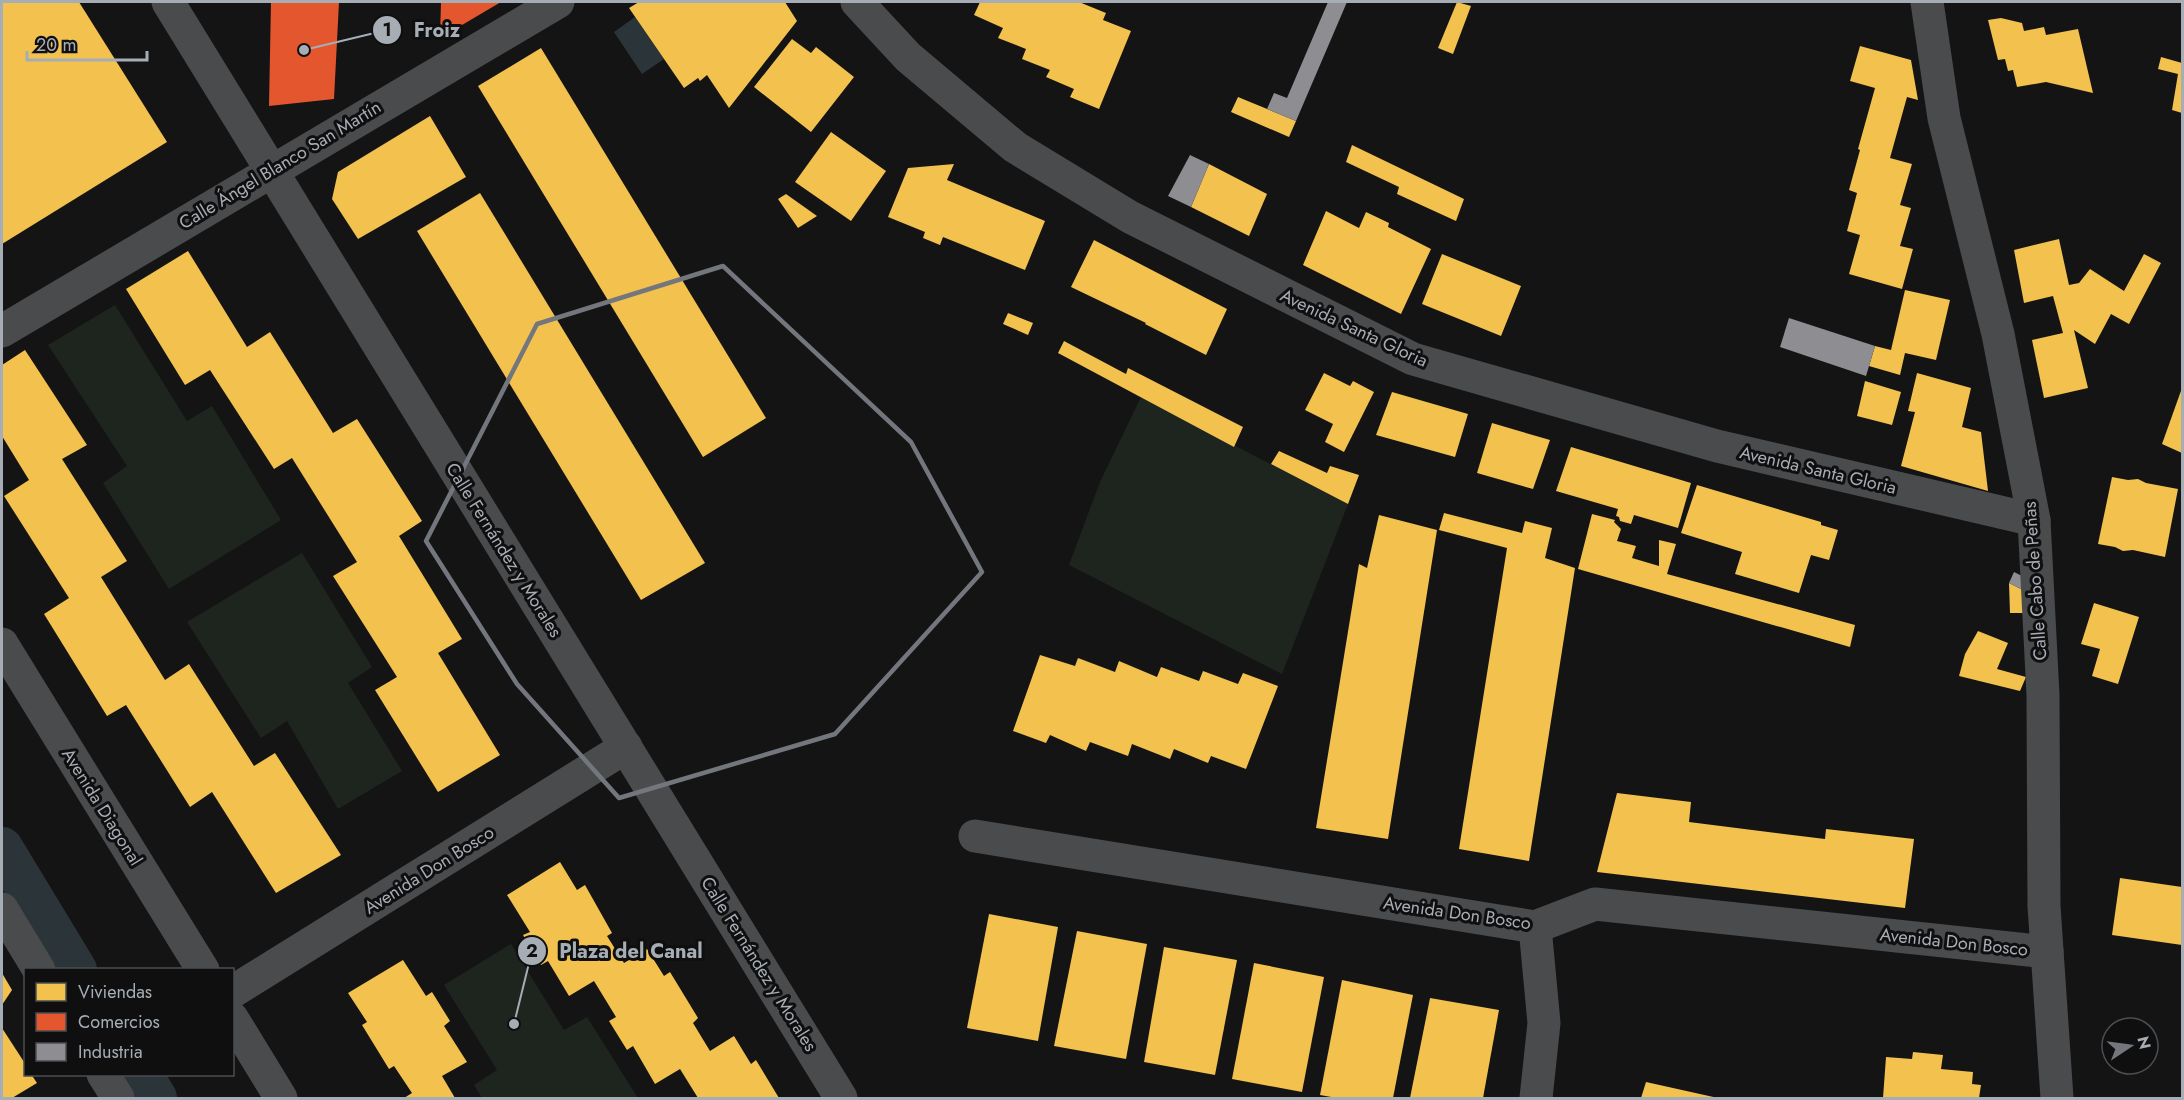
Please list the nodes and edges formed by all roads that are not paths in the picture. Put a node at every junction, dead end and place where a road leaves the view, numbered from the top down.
1 (168, 2) edge
2 (558, 2) edge
3 (857, 2) edge
4 (1927, 2) edge
5 (271, 170) junction
6 (2, 331) edge
7 (2034, 520) junction
8 (2, 644) edge
9 (626, 747) junction
10 (975, 836) dead end
11 (2, 909) edge
12 (1535, 927) junction
13 (2047, 952) junction
14 (38, 968) edge
15 (202, 968) edge
16 (234, 991) edge
17 (234, 1021) edge
18 (104, 1076) edge
19 (118, 1098) edge
20 (281, 1098) edge
21 (841, 1098) edge
22 (1536, 1098) edge
23 (2057, 1098) edge

1 - 5 street, Calle Fernández y Morales
2 - 5 street, Calle Ángel Blanco San Martín
3 - 7 street, Avenida Santa Gloria
4 - 7 street, Calle Cabo de Peñas
5 - 6 street, Calle Ángel Blanco San Martín
5 - 9 street, Calle Fernández y Morales
7 - 13 street, Calle Cabo de Peñas
8 - 15 street, Avenida Diagonal
9 - 16 street, Avenida Don Bosco
9 - 21 street, Calle Fernández y Morales
10 - 12 street, Avenida Don Bosco
11 - 14 street
12 - 13 street, Avenida Don Bosco
12 - 22 street
13 - 23 street, Calle Cabo de Peñas
17 - 20 street
18 - 19 street

